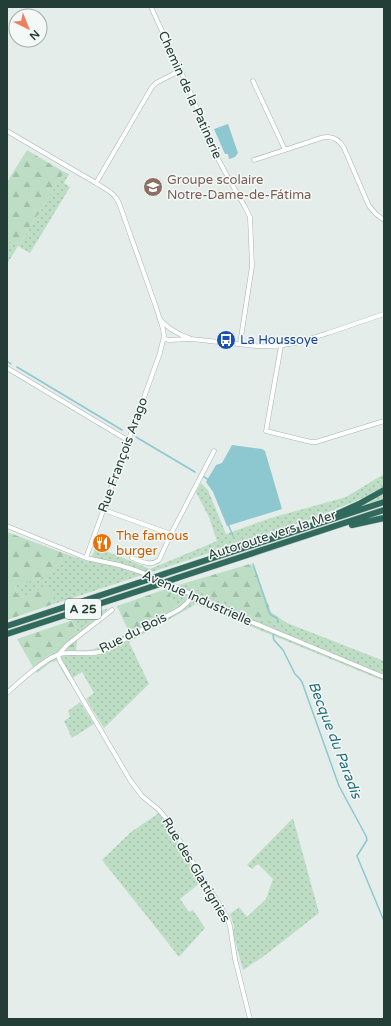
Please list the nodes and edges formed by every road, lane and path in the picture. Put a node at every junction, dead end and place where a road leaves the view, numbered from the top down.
1 (151, 7) edge
2 (181, 70) junction
3 (253, 80) dead end
4 (7, 131) edge
5 (285, 150) junction
6 (254, 160) dead end
7 (96, 183) junction
8 (384, 220) edge
9 (158, 314) junction
10 (384, 314) edge
11 (173, 330) junction
12 (164, 335) junction
13 (191, 339) junction
14 (171, 340) junction
15 (240, 344) junction
16 (281, 346) junction
17 (160, 352) junction
18 (7, 368) edge
19 (384, 421) edge
20 (129, 441) junction
21 (214, 450) dead end
22 (384, 490) edge
23 (384, 502) edge
24 (104, 510) junction
25 (384, 510) edge
26 (384, 518) edge
27 (7, 526) edge
28 (337, 526) junction
29 (307, 528) junction
30 (171, 534) junction
31 (86, 558) junction
32 (132, 558) dead end
33 (192, 595) junction
34 (112, 610) dead end
35 (7, 626) edge
36 (7, 634) edge
37 (58, 655) junction
38 (384, 677) edge
39 (7, 692) edge
40 (250, 1019) edge

1 - 2 street, Chemin de la Patinerie
2 - 7 street
2 - 15 street, Chemin de la Patinerie
3 - 5 street
4 - 7 street
5 - 6 street
5 - 8 street
7 - 9 street
9 - 11 street
9 - 12 street
10 - 16 street
11 - 12 street
11 - 13 street
11 - 14 street
12 - 14 street
12 - 17 street, Rue François Arago
13 - 14 street
13 - 15 street
14 - 17 street, Rue François Arago
15 - 16 street
16 - 19 street
17 - 20 street, Rue François Arago
18 - 20 street
20 - 24 street, Rue François Arago
21 - 30 street
22 - 29 highway
23 - 29 highway, A 25
24 - 30 street
24 - 31 street, Rue François Arago
25 - 28 highway, Autoroute vers la Mer / A 25
26 - 28 highway
27 - 31 street, Avenue Industrielle
28 - 36 highway, Autoroute vers la Mer / A 25, bridge
29 - 35 highway, A 25, bridge
30 - 32 street
31 - 33 street, Avenue Industrielle
33 - 37 street, Rue du Bois
33 - 38 street, Avenue Industrielle
34 - 37 street
37 - 39 street, Rue du Bois
37 - 40 street, Rue des Glattignies

